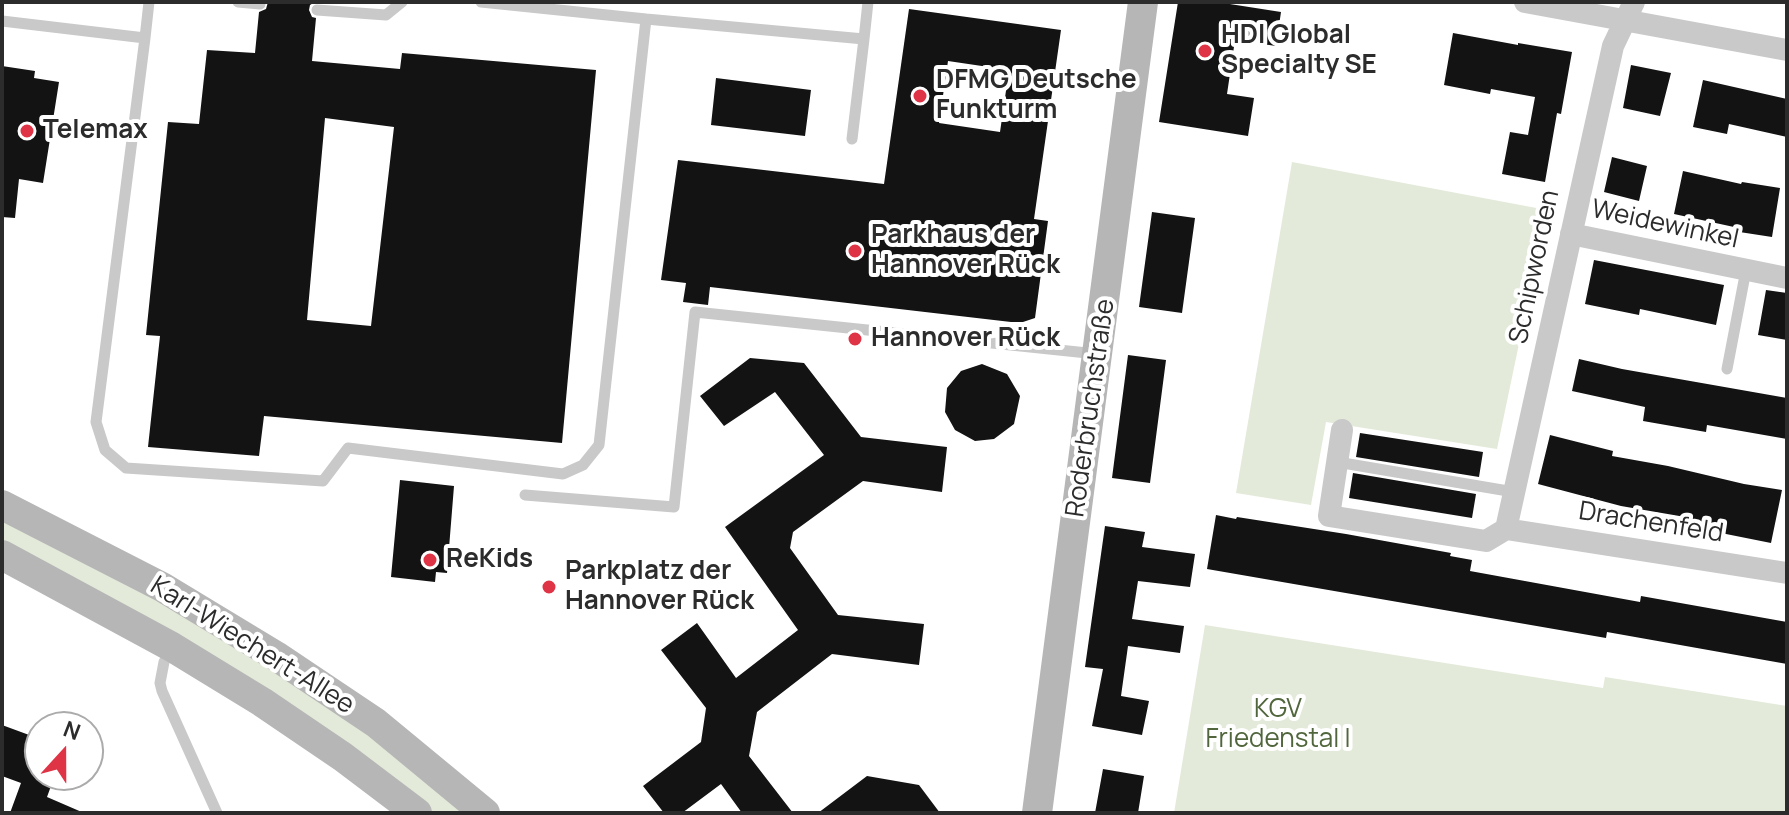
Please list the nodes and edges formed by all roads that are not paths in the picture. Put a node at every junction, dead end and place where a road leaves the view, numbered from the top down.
1 (149, 2) edge
2 (238, 2) edge
3 (402, 2) edge
4 (481, 2) edge
5 (868, 2) edge
6 (1143, 2) edge
7 (1525, 2) edge
8 (260, 4) dead end
9 (317, 10) dead end
10 (1630, 11) edge
11 (646, 19) junction
12 (2, 21) edge
13 (145, 38) junction
14 (864, 39) junction
15 (1787, 50) edge
16 (852, 139) dead end
17 (1571, 234) junction
18 (1746, 270) junction
19 (1787, 278) edge
20 (1098, 354) junction
21 (1727, 369) dead end
22 (1342, 430) dead end
23 (1337, 462) junction
24 (1514, 492) junction
25 (525, 495) dead end
26 (2, 505) edge
27 (1506, 529) junction
28 (2, 555) edge
29 (1787, 573) edge
30 (172, 647) junction
31 (217, 813) edge
32 (417, 813) edge
33 (485, 813) edge
34 (1037, 813) edge

1 - 13 lane
2 - 8 lane
3 - 9 lane
4 - 11 lane
5 - 14 lane
6 - 20 main road, Roderbruchstraße
7 - 10 street
10 - 15 street
10 - 17 street, Schipworden
11 - 13 lane
11 - 14 lane
12 - 13 lane
14 - 16 lane
17 - 18 street, Weidewinkel
17 - 24 street, Schipworden
18 - 19 street, Weidewinkel
18 - 21 lane, Weidewinkel
20 - 25 lane
20 - 34 main road, Roderbruchstraße
22 - 23 street
23 - 24 lane
23 - 27 street
24 - 27 street, Schipworden
26 - 33 main road, Karl-Wiechert-Allee
27 - 29 street, Drachenfeld
28 - 30 main road, Karl-Wiechert-Allee
30 - 31 lane
30 - 32 main road, Karl-Wiechert-Allee

